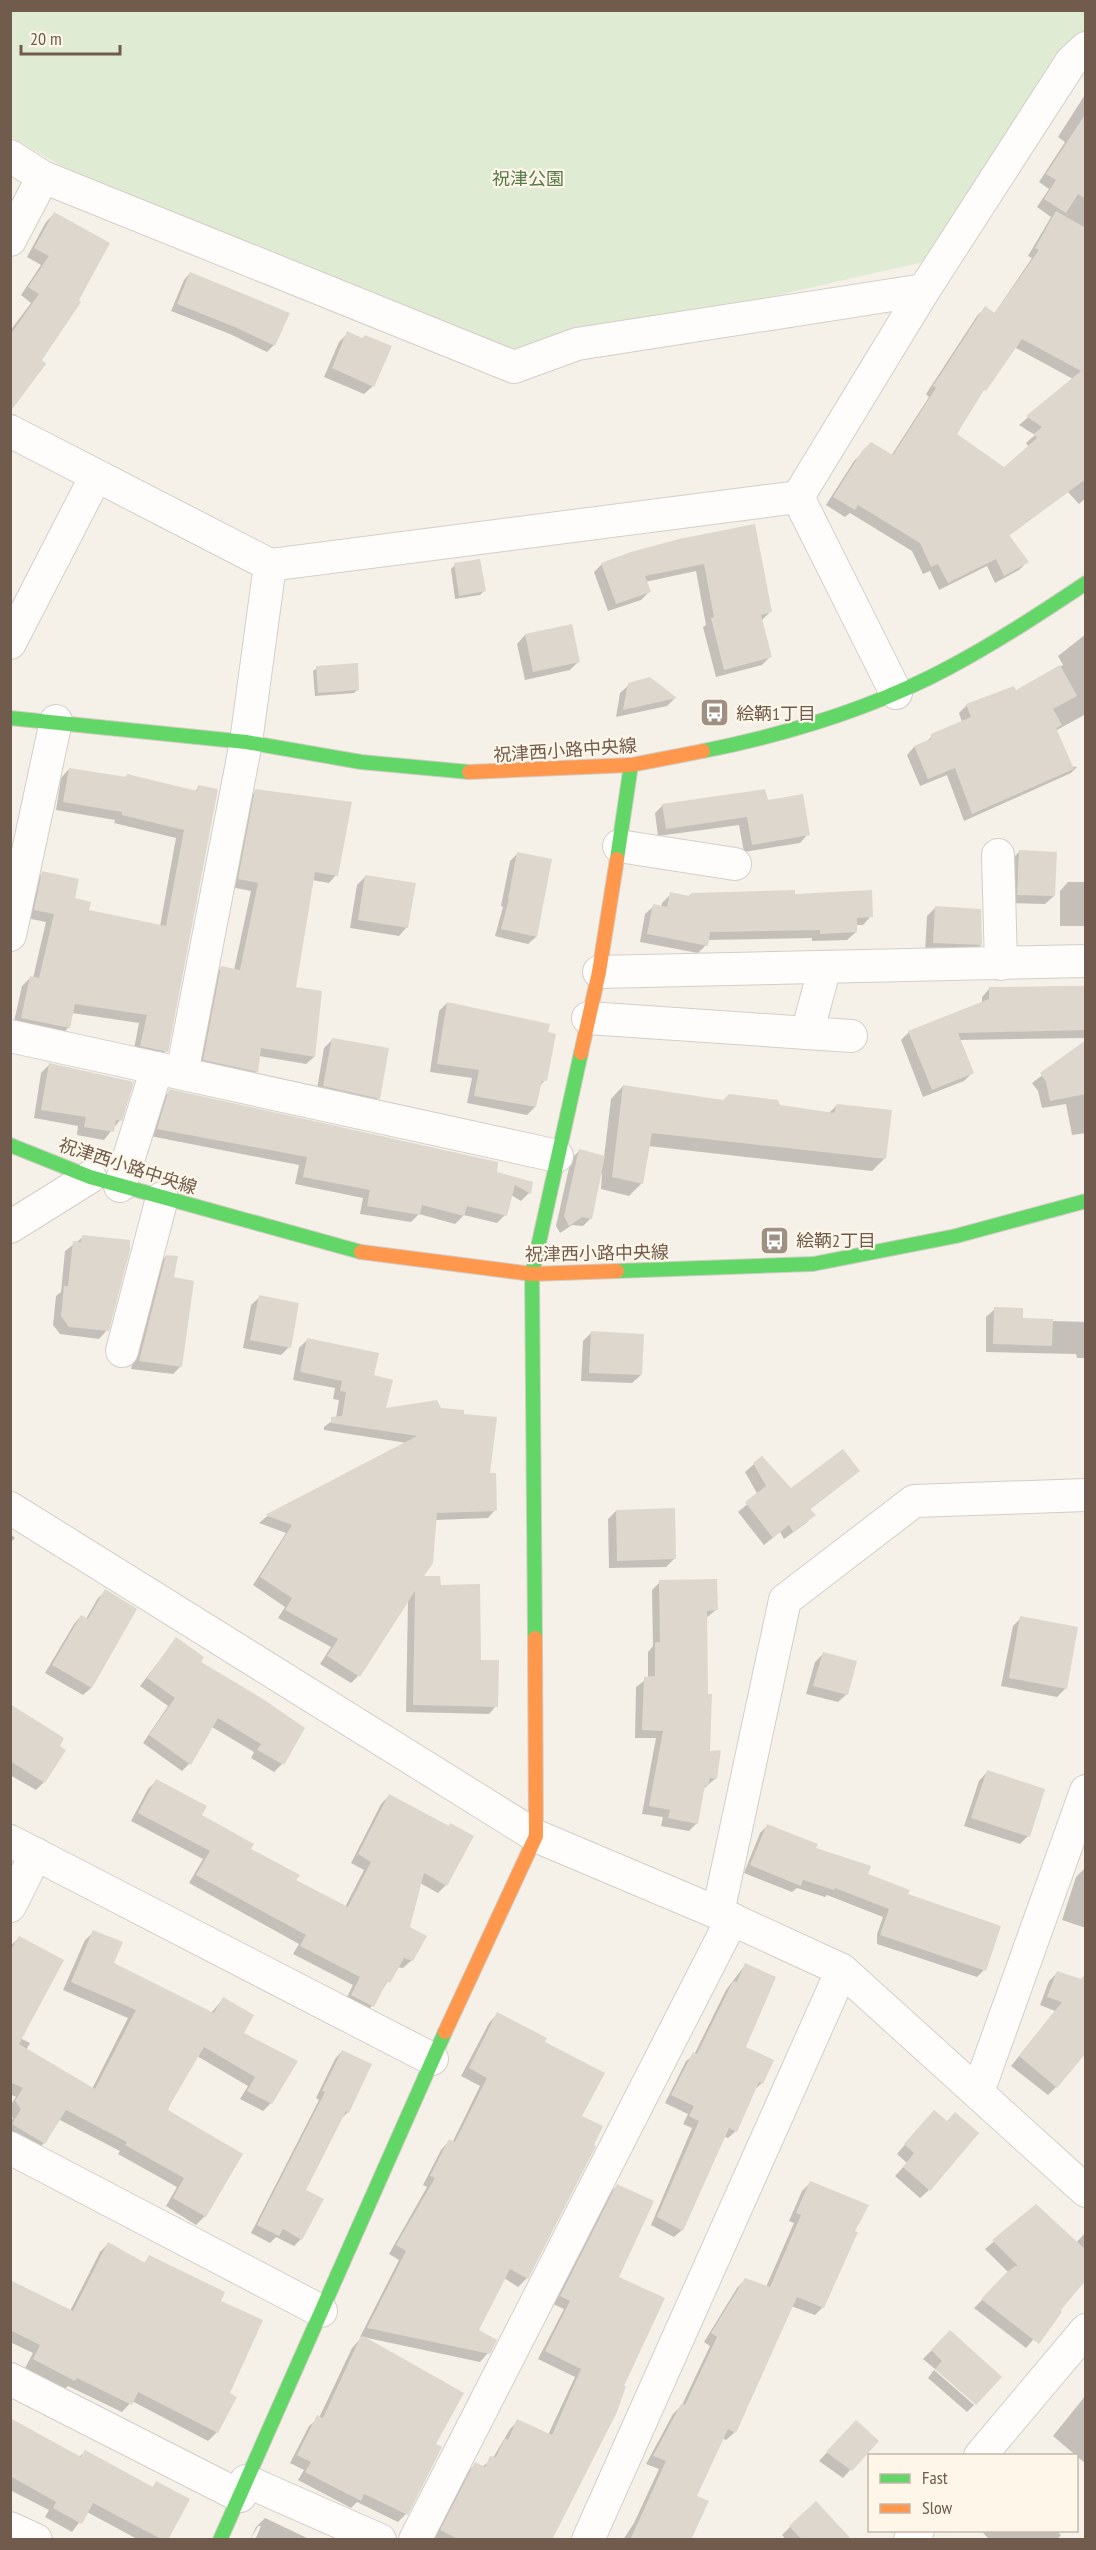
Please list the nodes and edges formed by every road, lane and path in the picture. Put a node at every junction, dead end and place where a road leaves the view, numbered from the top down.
1 (1086, 48) edge
2 (10, 156) edge
3 (43, 177) junction
4 (10, 240) edge
5 (924, 290) junction
6 (10, 431) edge
7 (96, 476) junction
8 (798, 497) junction
9 (270, 565) junction
10 (1086, 583) edge
11 (10, 643) edge
12 (896, 693) junction
13 (10, 718) edge
14 (56, 721) junction
15 (246, 742) junction
16 (631, 765) junction
17 (619, 846) junction
18 (998, 855) dead end
19 (735, 864) dead end
20 (10, 935) edge
21 (1086, 961) edge
22 (1001, 964) junction
23 (825, 967) junction
24 (599, 972) junction
25 (588, 1018) junction
26 (807, 1033) junction
27 (10, 1035) edge
28 (851, 1036) dead end
29 (170, 1071) junction
30 (10, 1145) edge
31 (557, 1156) junction
32 (90, 1177) junction
33 (120, 1186) junction
34 (162, 1197) junction
35 (1086, 1201) edge
36 (10, 1227) edge
37 (532, 1275) junction
38 (122, 1351) dead end
39 (1086, 1495) edge
40 (10, 1508) edge
41 (1086, 1791) edge
42 (536, 1836) junction
43 (23, 1848) edge
44 (10, 1906) edge
45 (725, 1916) junction
46 (842, 1970) junction
47 (432, 2059) junction
48 (978, 2092) junction
49 (10, 2148) edge
50 (1086, 2190) edge
51 (321, 2311) junction
52 (1086, 2330) edge
53 (10, 2379) edge
54 (982, 2454) edge
55 (243, 2488) junction
56 (10, 2528) edge
57 (36, 2540) edge
58 (220, 2540) edge
59 (380, 2540) edge
60 (415, 2540) edge
61 (588, 2540) edge

1 - 5 street
2 - 3 street
3 - 4 street
3 - 5 street
5 - 8 street
6 - 7 street
7 - 9 street
7 - 11 street
8 - 9 street
8 - 12 street
9 - 15 street
10 - 12 main road, 祝津西小路中央線
12 - 16 main road, 祝津西小路中央線
13 - 14 main road, 祝津西小路中央線
14 - 15 main road, 祝津西小路中央線
14 - 20 street
15 - 16 main road, 祝津西小路中央線
15 - 29 street
16 - 17 main road
17 - 19 street
17 - 24 main road
18 - 22 street
21 - 22 street
22 - 23 street
23 - 24 street
23 - 26 street
24 - 25 main road
25 - 26 street
25 - 31 main road
26 - 28 street
27 - 29 street
29 - 31 street
29 - 33 street
30 - 32 main road, 祝津西小路中央線
31 - 37 main road
32 - 33 main road, 祝津西小路中央線
32 - 36 street
33 - 34 main road, 祝津西小路中央線
34 - 37 main road, 祝津西小路中央線
34 - 38 street
35 - 37 main road, 祝津西小路中央線
37 - 42 main road
39 - 45 street
40 - 42 street
41 - 48 street
42 - 45 street
42 - 47 main road
43 - 44 street
43 - 47 street
45 - 46 street
45 - 60 street
46 - 48 street
46 - 61 street
47 - 51 main road
48 - 50 street
49 - 51 street
51 - 55 main road
52 - 54 street
53 - 55 street
55 - 58 main road
55 - 59 street
56 - 57 street

